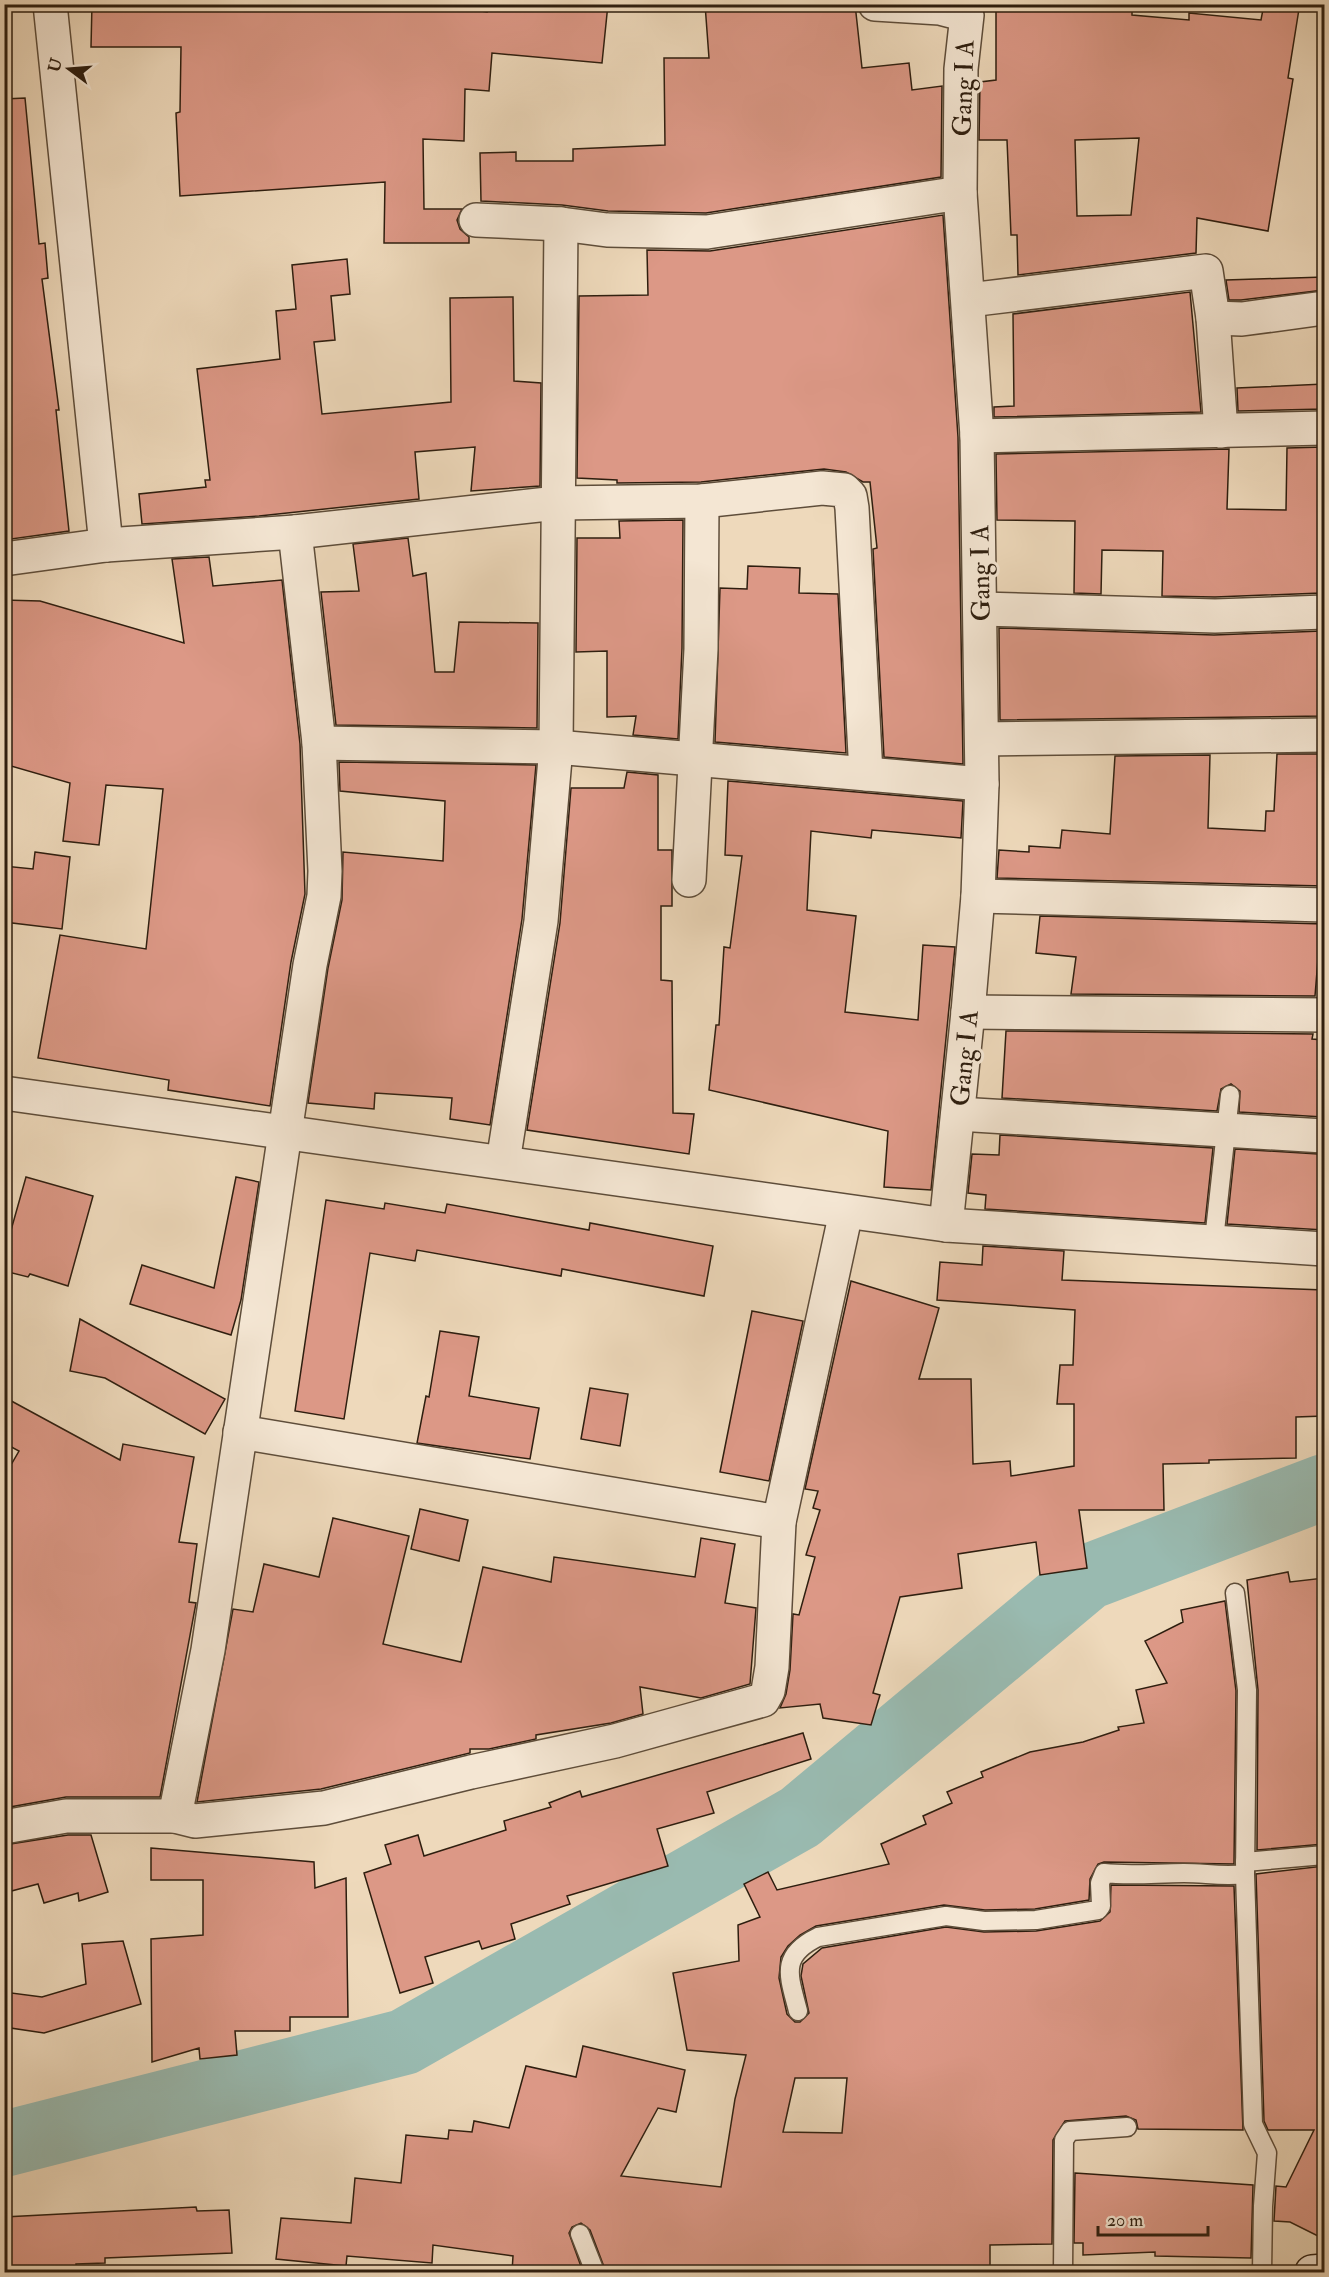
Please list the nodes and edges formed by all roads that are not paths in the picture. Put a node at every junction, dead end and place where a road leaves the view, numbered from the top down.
1 (50, 4) edge
2 (875, 4) edge
3 (960, 193) junction
4 (476, 220) dead end
5 (561, 224) junction
6 (969, 300) junction
7 (1324, 308) edge
8 (1213, 318) junction
9 (1324, 429) edge
10 (1221, 431) junction
11 (977, 436) junction
12 (702, 501) junction
13 (557, 502) junction
14 (295, 532) junction
15 (106, 545) junction
16 (4, 559) edge
17 (981, 609) junction
18 (1324, 612) edge
19 (1324, 735) edge
20 (982, 739) junction
21 (319, 743) junction
22 (556, 747) junction
23 (696, 759) junction
24 (866, 774) junction
25 (982, 784) junction
26 (689, 880) dead end
27 (978, 896) junction
28 (1324, 905) edge
29 (968, 1012) junction
30 (1324, 1016) edge
31 (4, 1094) edge
32 (1230, 1095) dead end
33 (958, 1114) junction
34 (1224, 1130) junction
35 (285, 1134) junction
36 (1324, 1136) edge
37 (503, 1162) junction
38 (846, 1212) junction
39 (946, 1225) junction
40 (1214, 1240) junction
41 (1324, 1249) edge
42 (240, 1432) junction
43 (779, 1522) junction
44 (1235, 1593) dead end
45 (175, 1816) junction
46 (4, 1827) edge
47 (1324, 1855) edge
48 (1245, 1868) junction
49 (798, 2011) dead end
50 (1127, 2127) dead end
51 (580, 2234) dead end
52 (1324, 2271) edge
53 (595, 2272) edge
54 (1063, 2272) edge
55 (1262, 2272) edge
56 (1312, 2272) edge

1 - 15 street
2 - 3 street, Gang I A
3 - 5 street
3 - 6 street, Gang I A
4 - 5 street
5 - 13 street
6 - 8 street
6 - 11 street, Gang I A
7 - 8 street
8 - 10 street
9 - 10 street
10 - 11 street
11 - 17 street, Gang I A
12 - 13 street
12 - 23 street
12 - 24 street
13 - 14 street
13 - 22 street
14 - 15 street
14 - 21 street
15 - 16 street
17 - 18 street
17 - 20 street, Gang I A
19 - 20 street
20 - 25 street, Gang I A
21 - 22 street
21 - 35 street
22 - 23 street
22 - 37 street
23 - 24 street
23 - 26 street
24 - 25 street
25 - 27 street, Gang I A
27 - 28 street
27 - 29 street, Gang I A
29 - 30 street
29 - 33 street, Gang I A
31 - 35 street
32 - 34 lane
33 - 34 street
33 - 39 street, Gang I A
34 - 36 street
34 - 40 lane
35 - 37 street
35 - 42 street
37 - 38 street
38 - 39 street
38 - 43 street
39 - 40 street
40 - 41 street
42 - 43 street
42 - 45 street
43 - 45 street
44 - 48 lane
45 - 46 street
47 - 48 lane
48 - 49 lane
48 - 55 lane
50 - 54 lane
51 - 53 lane
52 - 56 street

